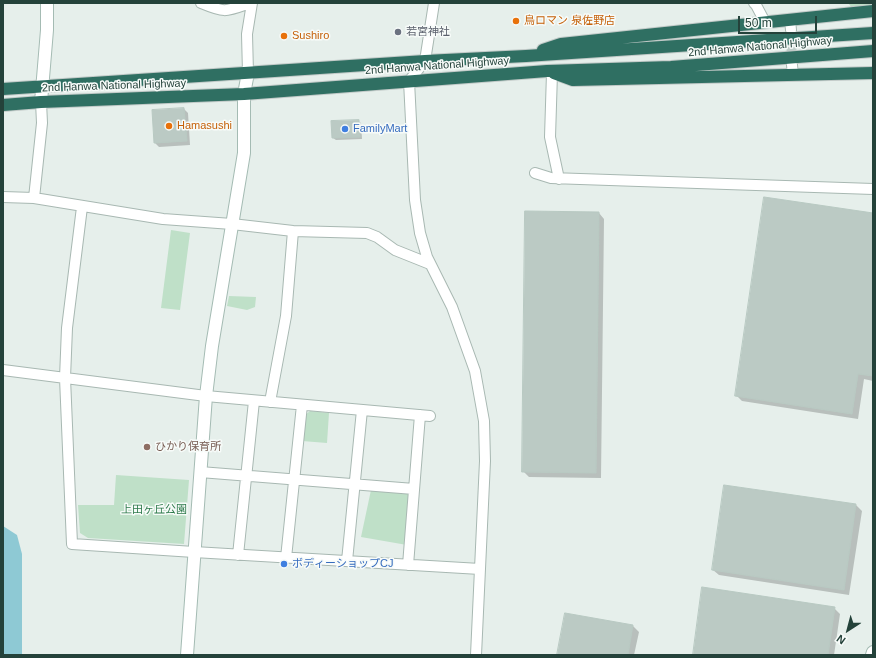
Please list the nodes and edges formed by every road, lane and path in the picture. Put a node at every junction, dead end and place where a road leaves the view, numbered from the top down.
1 (47, 3) edge
2 (201, 3) edge
3 (251, 3) edge
4 (434, 3) edge
5 (754, 3) edge
6 (873, 11) edge
7 (765, 22) junction
8 (873, 33) edge
9 (873, 51) edge
10 (526, 56) junction
11 (425, 61) junction
12 (549, 72) junction
13 (248, 73) junction
14 (873, 73) edge
15 (409, 81) junction
16 (42, 87) junction
17 (3, 89) edge
18 (244, 94) junction
19 (42, 102) junction
20 (3, 105) edge
21 (535, 173) dead end
22 (559, 179) junction
23 (873, 189) edge
24 (3, 197) edge
25 (34, 198) junction
26 (82, 207) junction
27 (232, 224) junction
28 (293, 231) junction
29 (430, 264) junction
30 (3, 370) edge
31 (65, 378) junction
32 (206, 396) junction
33 (254, 401) junction
34 (270, 402) junction
35 (302, 405) junction
36 (362, 410) junction
37 (200, 472) junction
38 (246, 475) junction
39 (294, 479) junction
40 (355, 483) junction
41 (414, 489) junction
42 (194, 552) junction
43 (238, 555) junction
44 (286, 558) junction
45 (347, 561) junction
46 (408, 565) junction
47 (480, 569) junction
48 (187, 655) edge
49 (476, 655) edge

1 - 16 street
2 - 3 street
3 - 13 street
4 - 11 street
5 - 7 street
6 - 7 highway
7 - 10 highway
8 - 10 highway, 2nd Hanwa National Highway
9 - 12 highway, 2nd Hanwa National Highway
10 - 11 highway, 2nd Hanwa National Highway
11 - 13 highway, 2nd Hanwa National Highway
11 - 15 street
12 - 14 highway
12 - 15 highway, 2nd Hanwa National Highway
12 - 22 street
13 - 16 highway, 2nd Hanwa National Highway
13 - 18 street
15 - 18 highway, 2nd Hanwa National Highway
15 - 29 street
16 - 17 highway, 2nd Hanwa National Highway
16 - 19 street
18 - 19 highway, 2nd Hanwa National Highway
18 - 27 street
19 - 20 highway, 2nd Hanwa National Highway
19 - 25 street
21 - 22 street
22 - 23 street
24 - 25 street
25 - 26 street
26 - 27 street
26 - 31 street
27 - 28 street
27 - 32 street
28 - 29 street
28 - 34 street
29 - 47 street
30 - 31 street
31 - 32 street
31 - 42 street
32 - 33 street
32 - 37 street
33 - 34 street
33 - 38 street
34 - 35 street
35 - 36 street
35 - 39 street
36 - 40 street
36 - 41 street
37 - 38 street
37 - 42 street
38 - 39 street
38 - 43 street
39 - 40 street
39 - 44 street
40 - 41 street
40 - 45 street
41 - 46 street
42 - 43 street
42 - 48 street
43 - 44 street
44 - 45 street
45 - 46 street
46 - 47 street
47 - 49 street

